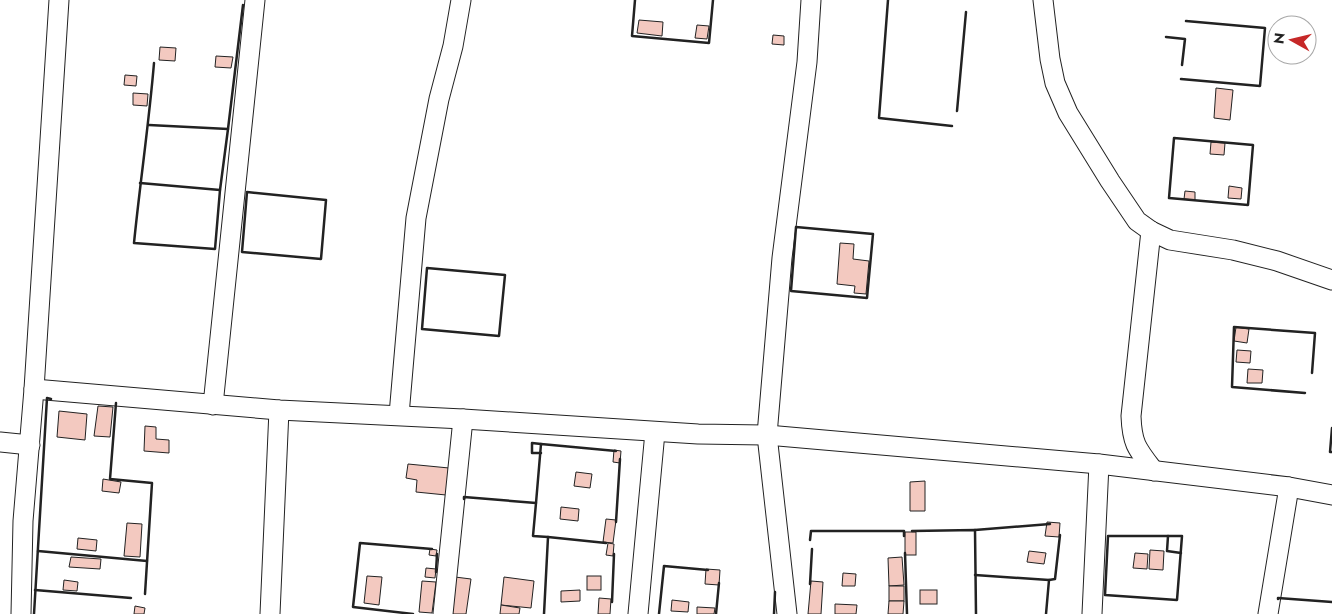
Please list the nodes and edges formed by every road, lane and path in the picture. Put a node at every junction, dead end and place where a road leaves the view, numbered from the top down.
1 (59, 0) edge
2 (256, 0) edge
3 (460, 0) edge
4 (810, 0) edge
5 (1043, 0) edge
6 (1151, 231) junction
7 (1332, 280) edge
8 (34, 389) junction
9 (213, 405) junction
10 (279, 410) junction
11 (399, 415) junction
12 (463, 418) junction
13 (655, 432) junction
14 (767, 435) junction
15 (0, 442) edge
16 (30, 445) junction
17 (1099, 464) junction
18 (1154, 471) junction
19 (1289, 487) junction
20 (1328, 498) edge
21 (22, 614) edge
22 (270, 614) edge
23 (443, 614) edge
24 (638, 614) edge
25 (787, 614) edge
26 (1092, 614) edge
27 (1268, 614) edge

1 - 8 street
2 - 9 street
3 - 11 street
4 - 14 street
5 - 6 street
6 - 7 street
6 - 18 street
8 - 9 street
8 - 16 street
9 - 10 street
10 - 11 street
10 - 22 street
11 - 12 street
12 - 13 street
12 - 23 street
13 - 14 street
13 - 24 street
14 - 17 street
14 - 25 street
15 - 16 street
16 - 21 street
17 - 18 street
17 - 26 street
18 - 19 street
19 - 20 street
19 - 27 street

